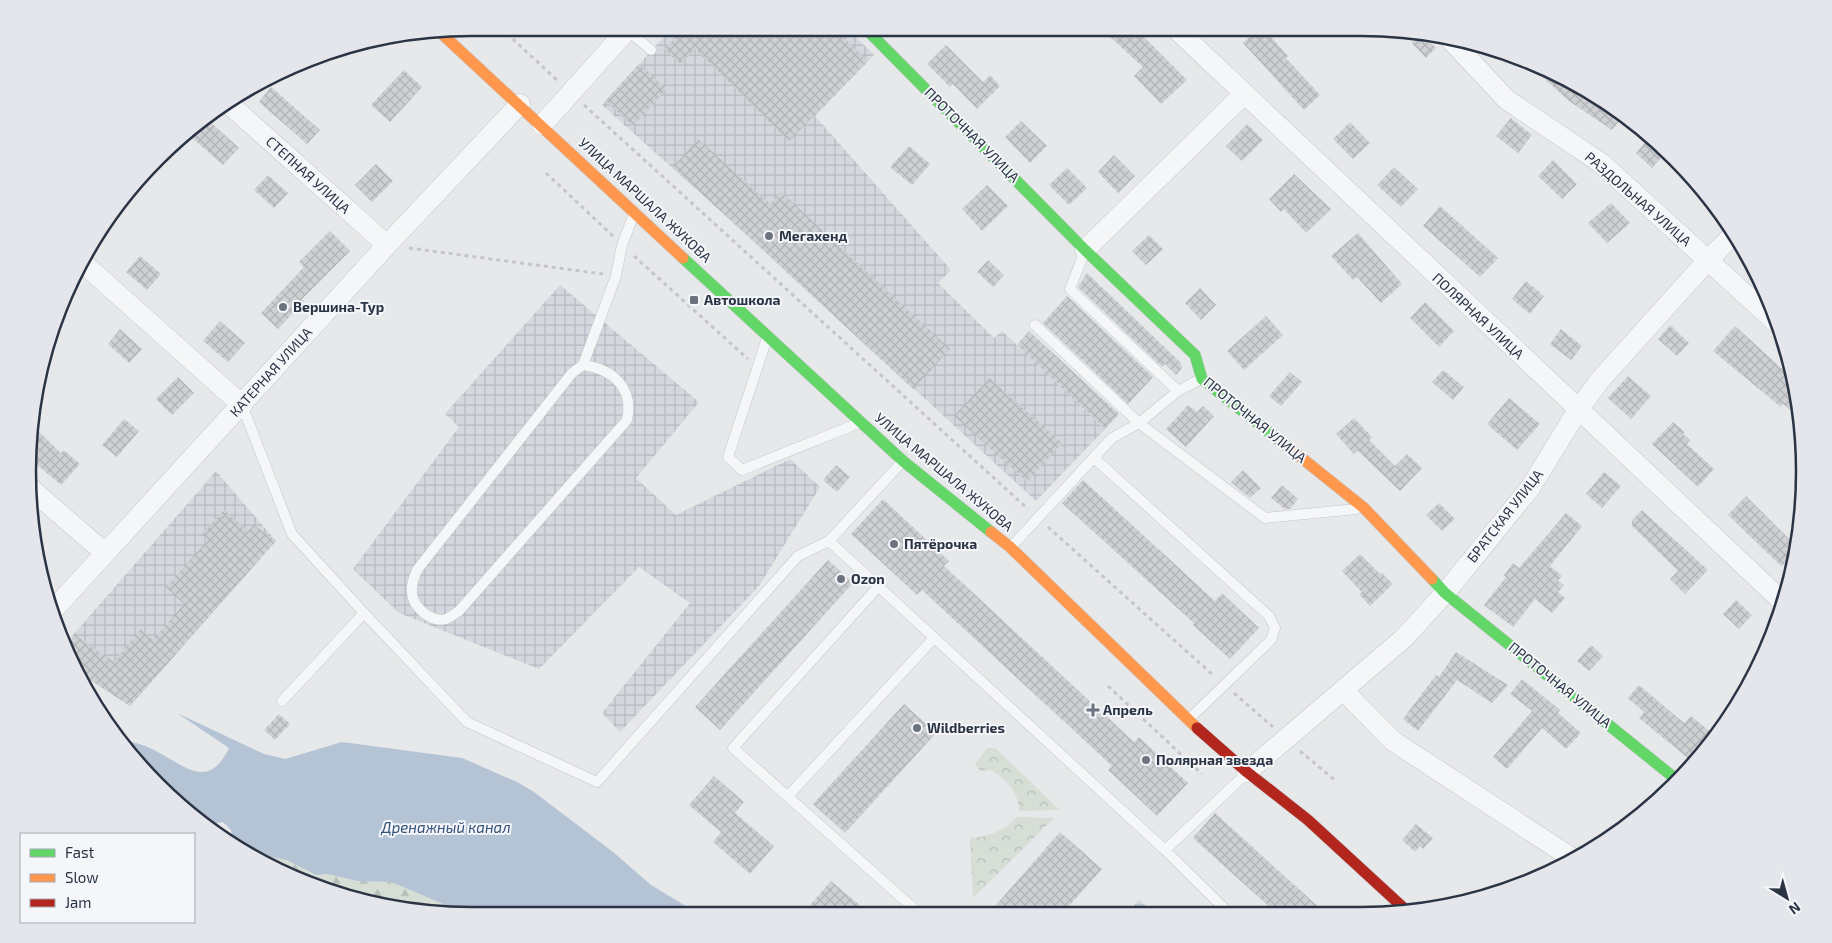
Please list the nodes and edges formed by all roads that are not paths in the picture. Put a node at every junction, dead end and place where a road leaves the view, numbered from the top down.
1 (622, 36) edge
2 (636, 36) edge
3 (873, 36) edge
4 (1182, 36) edge
5 (446, 37) edge
6 (1458, 48) edge
7 (651, 50) dead end
8 (1243, 95) junction
9 (520, 104) junction
10 (233, 108) edge
11 (542, 125) junction
12 (635, 211) junction
13 (1728, 240) edge
14 (387, 245) junction
15 (1086, 250) junction
16 (1708, 260) junction
17 (88, 267) edge
18 (1766, 313) edge
19 (1035, 325) dead end
20 (768, 335) junction
21 (583, 365) junction
22 (1202, 379) junction
23 (1178, 391) junction
24 (242, 405) junction
25 (1578, 410) junction
26 (861, 422) junction
27 (1140, 423) junction
28 (1094, 458) junction
29 (903, 461) junction
30 (37, 494) edge
31 (1364, 508) junction
32 (829, 541) junction
33 (1010, 547) junction
34 (105, 552) junction
35 (878, 587) junction
36 (1445, 593) junction
37 (1777, 596) edge
38 (57, 605) edge
39 (364, 613) junction
40 (934, 638) junction
41 (1344, 691) junction
42 (282, 701) dead end
43 (1188, 720) junction
44 (1247, 772) junction
45 (1671, 775) edge
46 (788, 796) junction
47 (1165, 850) junction
48 (1567, 854) edge
49 (1400, 905) edge
50 (912, 907) edge
51 (1223, 907) edge

1 - 11 street
2 - 7 lane
3 - 15 main road, ПРОТОЧНАЯ УЛИЦА
4 - 8 street, ПОЛЯРНАЯ УЛИЦА
5 - 9 main road, УЛИЦА МАРШАЛА ЖУКОВА
6 - 16 street, РАЗДОЛЬНАЯ УЛИЦА
8 - 15 street
8 - 25 street, ПОЛЯРНАЯ УЛИЦА
9 - 11 main road, УЛИЦА МАРШАЛА ЖУКОВА
9 - 14 street, КАТЕРНАЯ УЛИЦА
10 - 14 street, СТЕПНАЯ УЛИЦА
11 - 12 main road, УЛИЦА МАРШАЛА ЖУКОВА
12 - 20 main road, УЛИЦА МАРШАЛА ЖУКОВА
12 - 21 lane
13 - 16 street, БРАТСКАЯ УЛИЦА
14 - 24 street, КАТЕРНАЯ УЛИЦА
15 - 22 main road, ПРОТОЧНАЯ УЛИЦА
15 - 23 lane
16 - 18 street, РАЗДОЛЬНАЯ УЛИЦА
16 - 25 street, БРАТСКАЯ УЛИЦА
17 - 24 street
19 - 27 lane
20 - 26 main road, УЛИЦА МАРШАЛА ЖУКОВА
20 - 26 lane
21 - 21 lane
22 - 23 lane
22 - 31 main road, ПРОТОЧНАЯ УЛИЦА
23 - 27 lane
24 - 34 street, КАТЕРНАЯ УЛИЦА
24 - 39 lane
25 - 36 street, БРАТСКАЯ УЛИЦА
25 - 37 street, ПОЛЯРНАЯ УЛИЦА
26 - 29 main road, УЛИЦА МАРШАЛА ЖУКОВА
27 - 28 lane
27 - 31 lane
28 - 33 lane
28 - 43 lane
29 - 32 lane
29 - 33 main road, УЛИЦА МАРШАЛА ЖУКОВА
30 - 34 street
31 - 36 main road, ПРОТОЧНАЯ УЛИЦА
32 - 35 lane
32 - 39 lane
33 - 43 main road, УЛИЦА МАРШАЛА ЖУКОВА
34 - 38 street, КАТЕРНАЯ УЛИЦА
35 - 40 lane
35 - 46 lane
36 - 41 street, БРАТСКАЯ УЛИЦА
36 - 45 main road, ПРОТОЧНАЯ УЛИЦА
39 - 42 lane
40 - 46 lane
40 - 47 lane
41 - 44 street, БРАТСКАЯ УЛИЦА
41 - 48 street
43 - 44 main road, УЛИЦА МАРШАЛА ЖУКОВА
44 - 47 lane
44 - 49 main road, УЛИЦА МАРШАЛА ЖУКОВА
46 - 50 lane
47 - 51 lane

